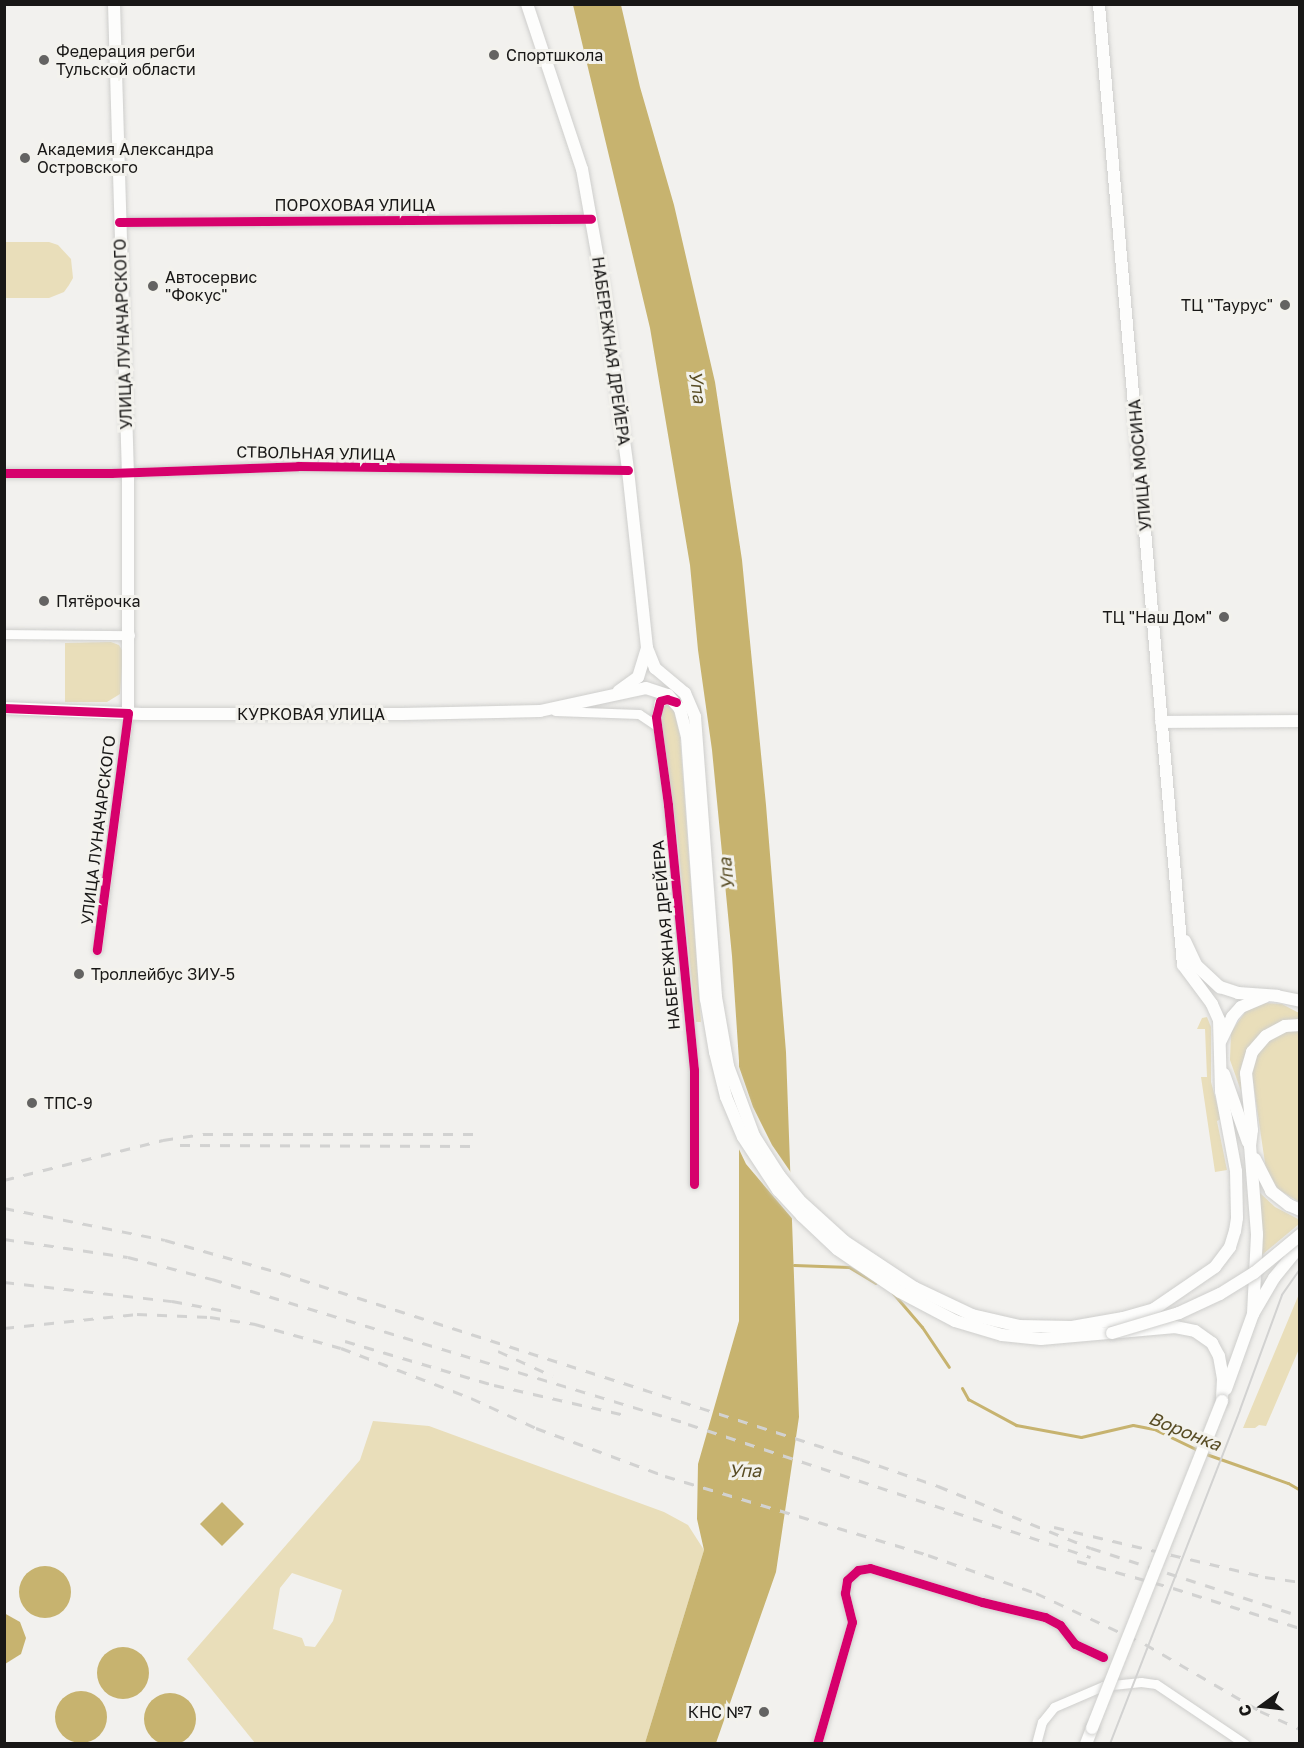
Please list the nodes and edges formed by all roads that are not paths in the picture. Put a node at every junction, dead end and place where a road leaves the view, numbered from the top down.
1 (114, 4) edge
2 (527, 4) edge
3 (1099, 4) edge
4 (591, 219) junction
5 (119, 222) junction
6 (628, 470) junction
7 (128, 472) junction
8 (4, 473) edge
9 (4, 634) edge
10 (130, 635) junction
11 (647, 648) junction
12 (616, 693) junction
13 (676, 702) junction
14 (4, 708) edge
15 (540, 711) junction
16 (128, 713) junction
17 (1299, 721) edge
18 (1161, 722) junction
19 (657, 726) junction
20 (1180, 926) junction
21 (97, 950) dead end
22 (1265, 997) junction
23 (711, 998) junction
24 (1298, 1002) edge
25 (1299, 1025) edge
26 (1220, 1043) junction
27 (1220, 1063) junction
28 (1250, 1146) junction
29 (694, 1184) dead end
30 (1299, 1209) edge
31 (1299, 1235) edge
32 (1299, 1246) edge
33 (1253, 1314) junction
34 (1112, 1333) junction
35 (1222, 1401) junction
36 (1103, 1657) dead end
37 (817, 1743) edge
38 (1036, 1743) edge
39 (1086, 1743) edge
40 (1245, 1743) edge

1 - 5 main road, УЛИЦА ЛУНАЧАРСКОГО
2 - 4 main road, НАБЕРЕЖНАЯ ДРЕЙЕРА
3 - 18 main road, УЛИЦА МОСИНА
4 - 5 street, ПОРОХОВАЯ УЛИЦА
4 - 6 main road, НАБЕРЕЖНАЯ ДРЕЙЕРА
5 - 7 main road, УЛИЦА ЛУНАЧАРСКОГО
6 - 7 street, СТВОЛЬНАЯ УЛИЦА
6 - 11 main road, НАБЕРЕЖНАЯ ДРЕЙЕРА
7 - 8 street, СТВОЛЬНАЯ УЛИЦА
7 - 10 main road, УЛИЦА ЛУНАЧАРСКОГО
9 - 10 street
10 - 16 main road, УЛИЦА ЛУНАЧАРСКОГО
11 - 12 main road, НАБЕРЕЖНАЯ ДРЕЙЕРА
11 - 23 main road
12 - 13 main road, КУРКОВАЯ УЛИЦА
12 - 15 main road, КУРКОВАЯ УЛИЦА
13 - 19 street, НАБЕРЕЖНАЯ ДРЕЙЕРА
13 - 23 main road
14 - 16 main road, КУРКОВАЯ УЛИЦА
15 - 16 main road, КУРКОВАЯ УЛИЦА
15 - 19 street
16 - 21 street, УЛИЦА ЛУНАЧАРСКОГО
17 - 18 main road
18 - 20 main road, УЛИЦА МОСИНА
19 - 29 street, НАБЕРЕЖНАЯ ДРЕЙЕРА
20 - 22 main road
20 - 26 main road
22 - 24 main road
22 - 26 main road
23 - 27 main road
23 - 34 main road
25 - 28 main road
26 - 27 main road
27 - 28 main road
28 - 30 main road
28 - 33 main road
31 - 34 main road, bridge
32 - 33 main road
33 - 35 main road
34 - 35 main road, bridge
35 - 39 main road, bridge
36 - 37 street
38 - 40 street

